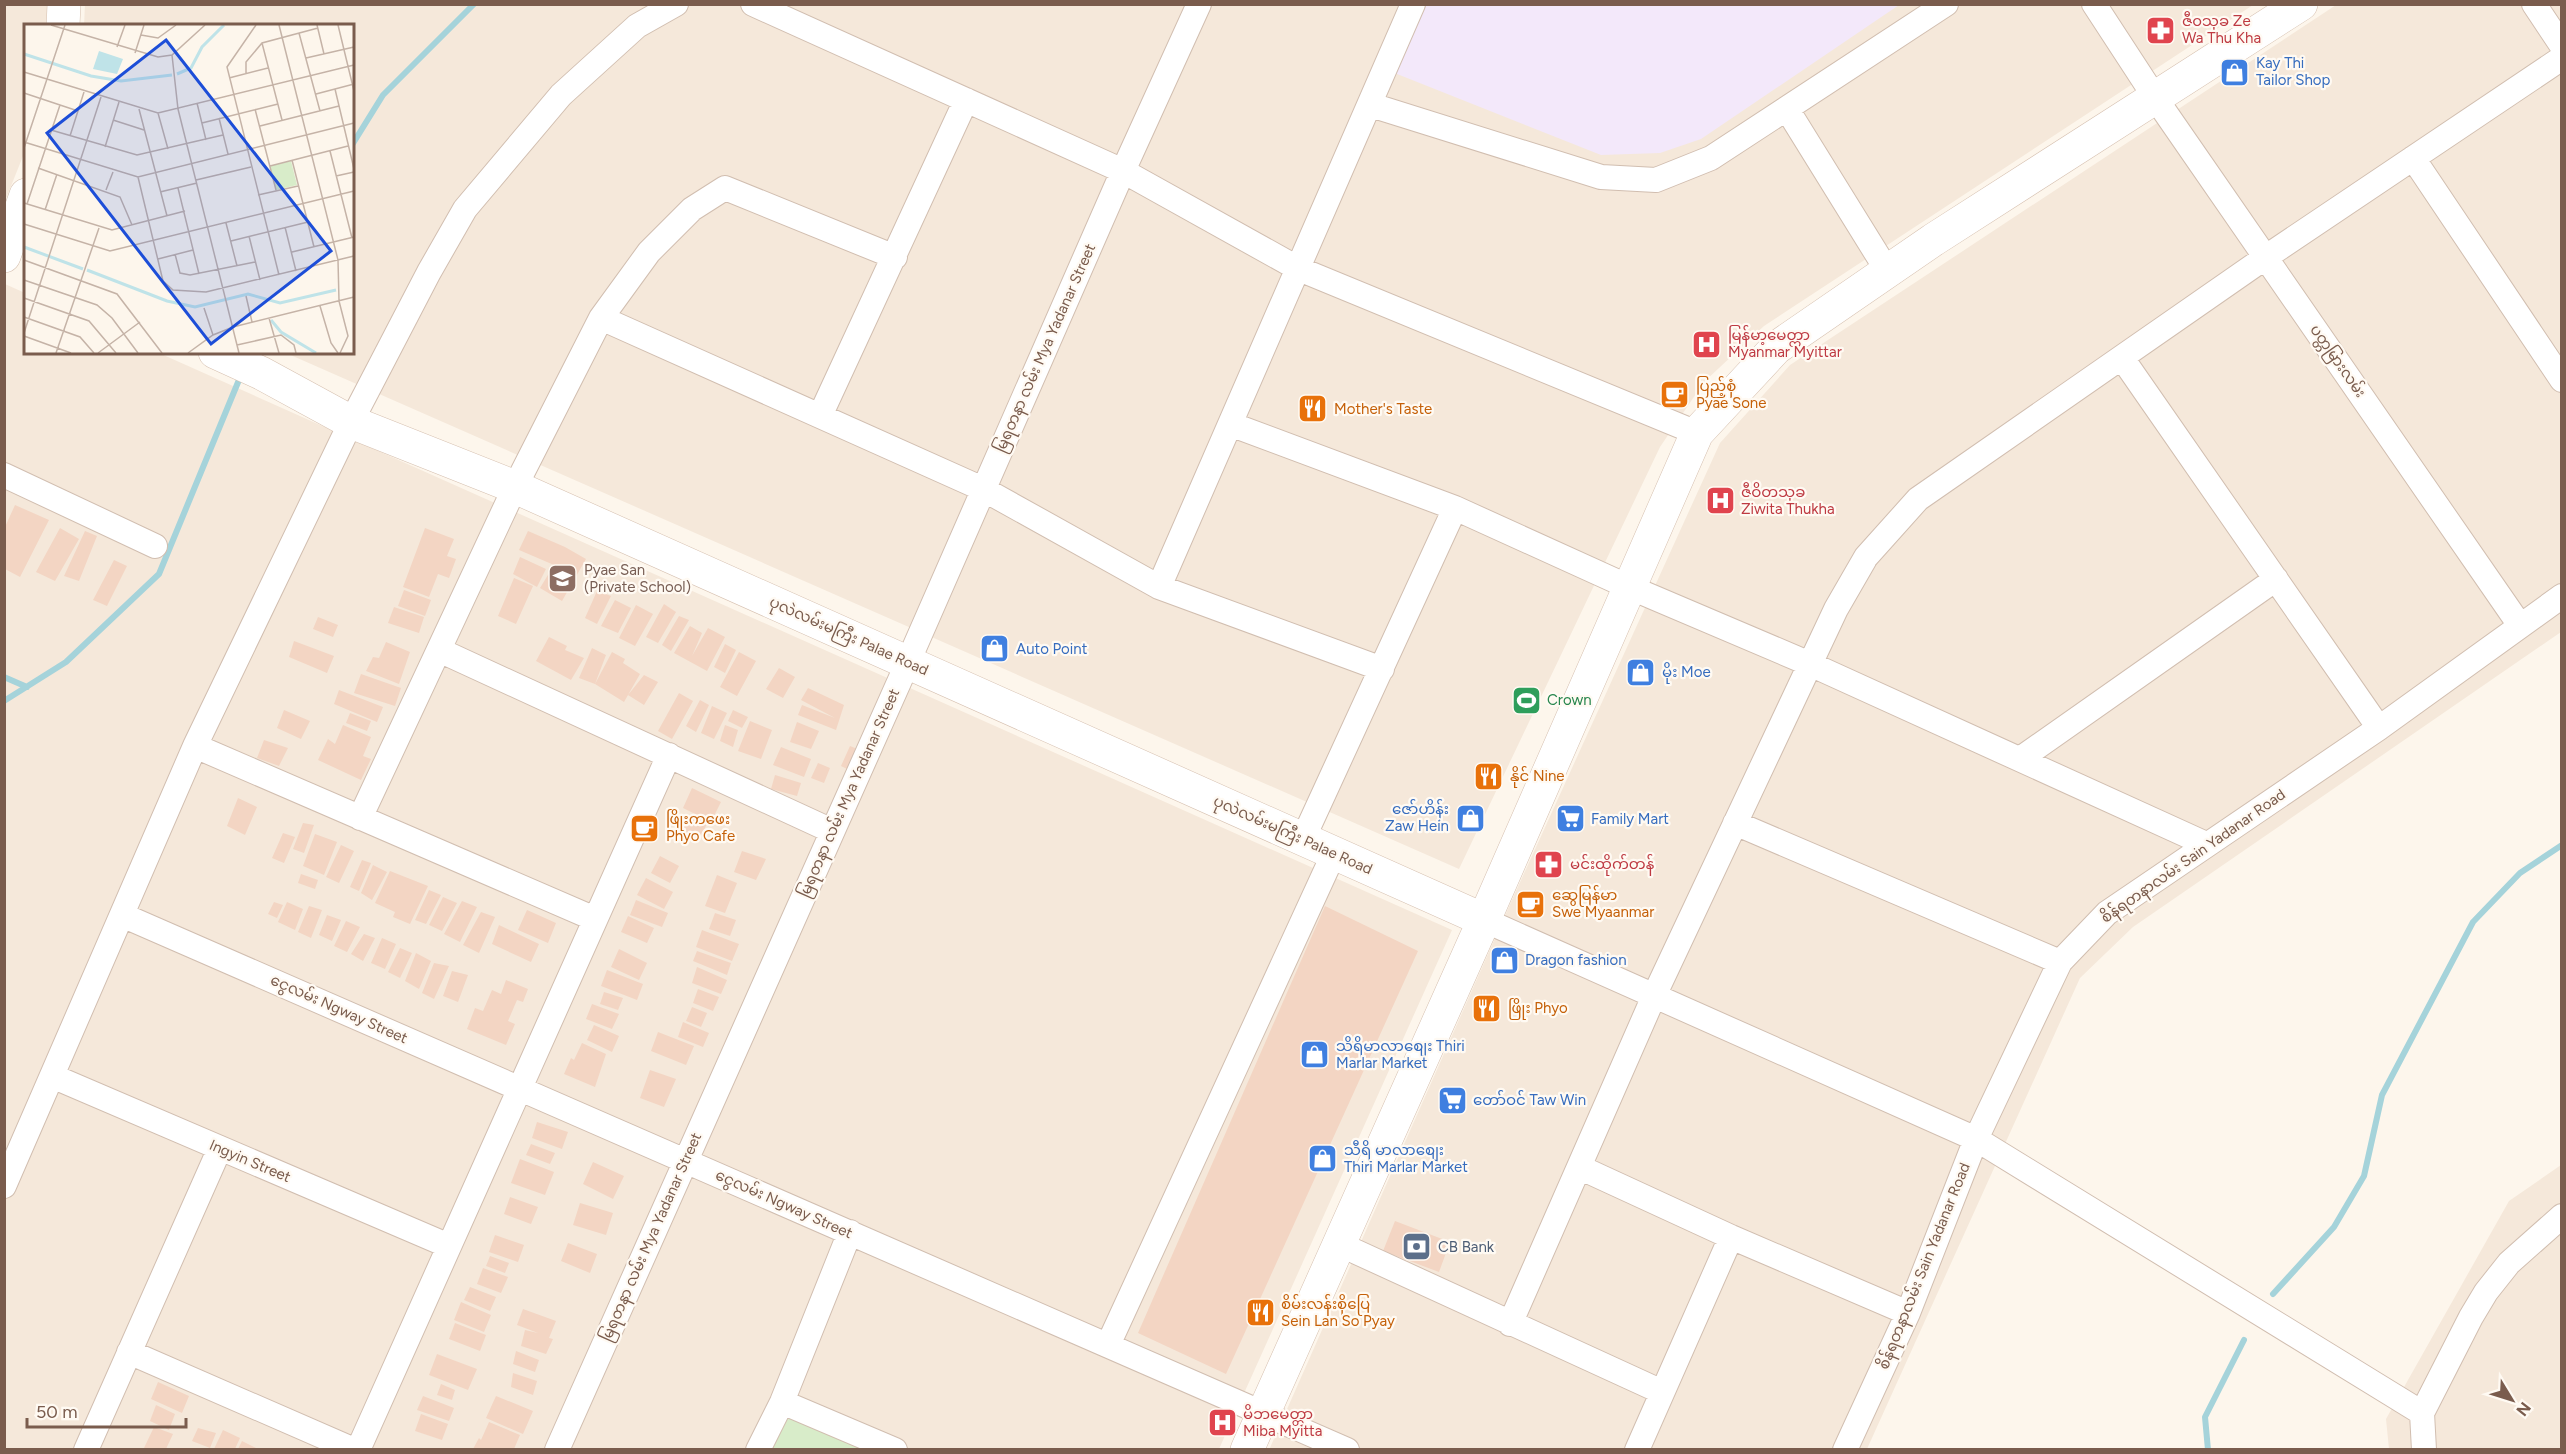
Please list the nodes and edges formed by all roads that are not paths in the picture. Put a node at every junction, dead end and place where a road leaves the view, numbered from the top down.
1 (64, 4) edge
2 (676, 4) edge
3 (753, 4) edge
4 (1199, 4) edge
5 (1413, 4) edge
6 (1946, 4) edge
7 (2094, 4) edge
8 (2301, 4) edge
9 (2534, 4) edge
10 (63, 24) edge
11 (2562, 46) edge
12 (2562, 58) edge
13 (2156, 99) junction
14 (966, 100) junction
15 (1371, 105) junction
16 (1787, 109) junction
17 (2413, 158) junction
18 (1123, 171) junction
19 (24, 201) edge
20 (4, 256) edge
21 (895, 257) junction
22 (2266, 257) junction
23 (4, 264) edge
24 (1299, 269) junction
25 (24, 271) edge
26 (1888, 272) junction
27 (601, 318) junction
28 (223, 356) edge
29 (2122, 358) junction
30 (2559, 370) edge
31 (820, 416) junction
32 (351, 422) junction
33 (1230, 424) junction
34 (1697, 433) junction
35 (4, 475) edge
36 (515, 487) junction
37 (983, 489) junction
38 (1455, 508) junction
39 (155, 546) dead end
40 (2276, 579) junction
41 (1159, 586) junction
42 (1629, 587) junction
43 (2562, 596) edge
44 (2519, 624) junction
45 (439, 650) junction
46 (908, 662) junction
47 (1810, 664) junction
48 (1382, 669) junction
49 (2379, 728) junction
50 (195, 746) junction
51 (669, 755) junction
52 (2020, 759) junction
53 (360, 818) junction
54 (1735, 822) junction
55 (832, 831) junction
56 (1303, 839) junction
57 (2206, 844) junction
58 (1335, 853) junction
59 (122, 915) junction
60 (595, 919) junction
61 (1484, 920) junction
62 (2060, 962) junction
63 (1654, 996) junction
64 (52, 1076) junction
65 (520, 1088) junction
66 (1976, 1139) junction
67 (220, 1148) junction
68 (685, 1161) junction
69 (1579, 1167) junction
70 (4, 1186) edge
71 (2562, 1216) edge
72 (850, 1233) junction
73 (1731, 1237) junction
74 (1339, 1244) junction
75 (449, 1246) junction
76 (1908, 1313) junction
77 (1510, 1324) junction
78 (1108, 1346) junction
79 (129, 1352) junction
80 (1662, 1392) junction
81 (782, 1402) junction
82 (1263, 1413) junction
83 (2422, 1413) junction
84 (86, 1449) edge
85 (356, 1449) edge
86 (557, 1449) edge
87 (758, 1449) edge
88 (895, 1449) edge
89 (1247, 1449) edge
90 (1347, 1449) edge
91 (1637, 1449) edge
92 (1845, 1449) edge
93 (2424, 1449) edge

1 - 10 street
2 - 32 street
3 - 14 street
4 - 18 street, မြရတနာ လမ်း Mya Yadanar Street
5 - 15 street
6 - 16 street
7 - 13 street, ပတ္တမြားလမ်း
8 - 13 street
9 - 11 street
12 - 17 street
13 - 22 street, ပတ္တမြားလမ်း
13 - 26 street
14 - 18 street
14 - 21 street
15 - 16 street
15 - 24 street
16 - 26 street
17 - 22 street
17 - 30 street
18 - 24 street
18 - 37 street, မြရတနာ လမ်း Mya Yadanar Street
19 - 20 street
21 - 27 street
21 - 31 street
22 - 29 street
22 - 44 street, ပတ္တမြားလမ်း
23 - 25 street
24 - 33 street
24 - 34 street
26 - 34 street
27 - 31 street
27 - 36 street
28 - 32 street, ပုလဲလမ်းမကြီး Palae Road
29 - 40 street
29 - 47 street
31 - 37 street
32 - 36 street, ပုလဲလမ်းမကြီး Palae Road
32 - 50 street
33 - 38 street
33 - 41 street
34 - 42 street
35 - 39 street
36 - 45 street
36 - 46 street, ပုလဲလမ်းမကြီး Palae Road
37 - 41 street
37 - 46 street, မြရတနာ လမ်း Mya Yadanar Street
38 - 42 street
38 - 48 street
40 - 49 street
40 - 52 street
41 - 48 street
42 - 47 street
42 - 61 street
43 - 44 street, စိန်ရတနာလမ်း Sain Yadanar Road
44 - 49 street, စိန်ရတနာလမ်း Sain Yadanar Road
45 - 51 street
45 - 53 street
46 - 55 street, မြရတနာ လမ်း Mya Yadanar Street
46 - 56 street, ပုလဲလမ်းမကြီး Palae Road
47 - 52 street
47 - 54 street
48 - 56 street
49 - 57 street, စိန်ရတနာလမ်း Sain Yadanar Road
50 - 53 street
50 - 59 street
51 - 55 street
51 - 60 street
52 - 57 street
53 - 60 street
54 - 62 street
54 - 63 street
55 - 68 street, မြရတနာ လမ်း Mya Yadanar Street
56 - 58 street, ပုလဲလမ်းမကြီး Palae Road
57 - 62 street, စိန်ရတနာလမ်း Sain Yadanar Road
58 - 61 street, ပုလဲလမ်းမကြီး Palae Road
58 - 78 street
59 - 64 street
59 - 65 street, ငွေလမ်း Ngway Street
60 - 65 street
61 - 63 street
61 - 74 street
62 - 66 street, စိန်ရတနာလမ်း Sain Yadanar Road
63 - 66 street
63 - 69 street
64 - 67 street, Ingyin Street
64 - 70 street
65 - 68 street, ငွေလမ်း Ngway Street
65 - 75 street
66 - 76 street, စိန်ရတနာလမ်း Sain Yadanar Road
66 - 83 street
67 - 75 street, Ingyin Street
67 - 79 street
68 - 72 street, ငွေလမ်း Ngway Street
68 - 86 street, မြရတနာ လမ်း Mya Yadanar Street
69 - 73 street
69 - 77 street
71 - 83 street
72 - 78 street, ငွေလမ်း Ngway Street
72 - 81 street
73 - 76 street
73 - 80 street
74 - 77 street
74 - 82 street
75 - 85 street
76 - 92 street, စိန်ရတနာလမ်း Sain Yadanar Road
77 - 80 street
78 - 82 street, ငွေလမ်း Ngway Street
79 - 84 street
79 - 85 street
80 - 91 street
81 - 87 street
81 - 88 street
82 - 89 street
82 - 90 street, ငွေလမ်း Ngway Street
83 - 93 street

